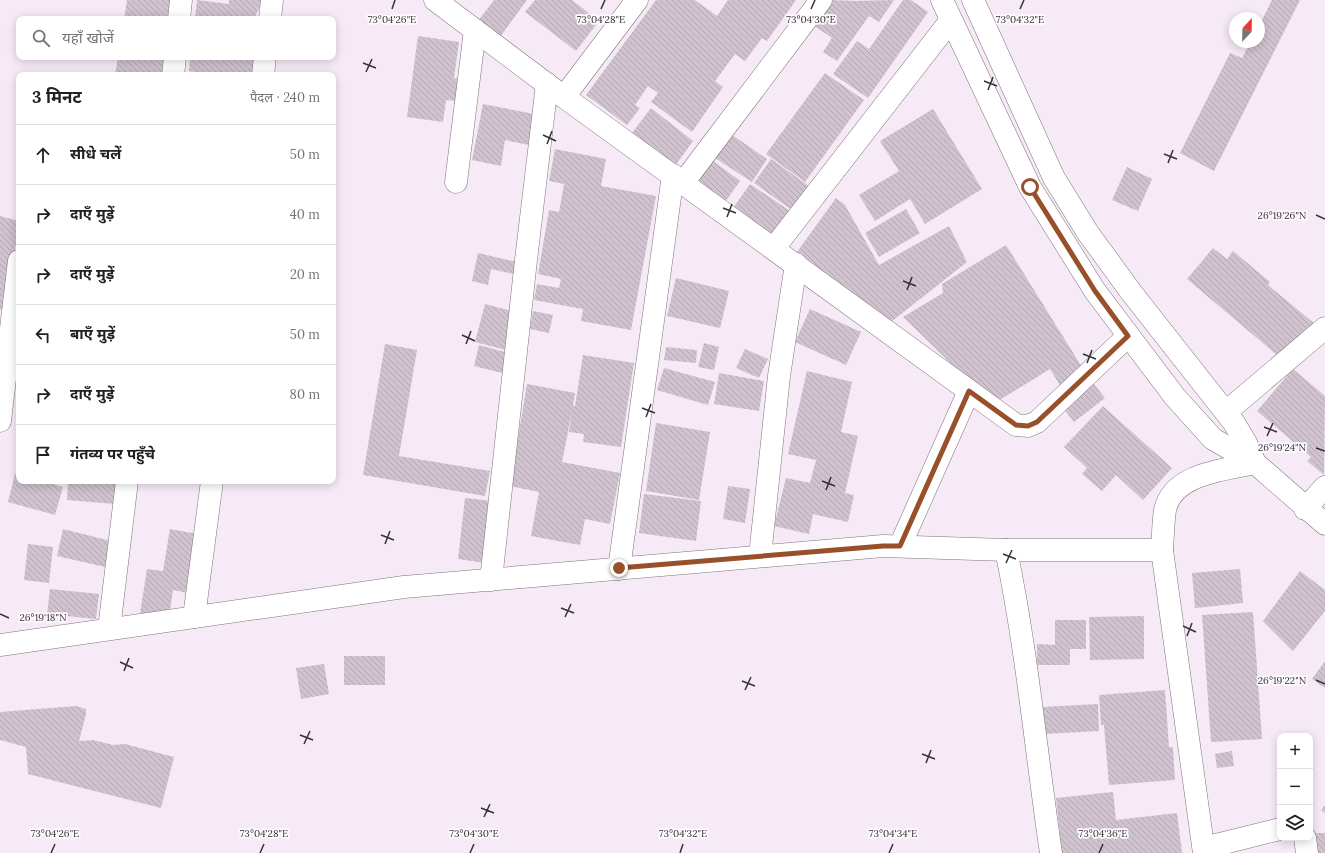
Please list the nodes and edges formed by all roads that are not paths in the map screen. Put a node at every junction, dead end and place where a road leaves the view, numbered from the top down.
1 (181, 0) edge
2 (272, 0) edge
3 (821, 0) edge
4 (942, 0) edge
5 (972, 0) edge
6 (437, 1) edge
7 (634, 1) edge
8 (179, 16) edge
9 (270, 16) edge
10 (951, 20) junction
11 (475, 30) junction
12 (175, 60) edge
13 (265, 60) edge
14 (173, 72) edge
15 (263, 72) edge
16 (556, 90) junction
17 (678, 179) junction
18 (456, 182) dead end
19 (774, 248) junction
20 (796, 264) junction
21 (16, 286) edge
22 (1325, 328) edge
23 (1128, 336) junction
24 (969, 391) junction
25 (1226, 412) junction
26 (0, 420) edge
27 (1255, 464) junction
28 (127, 484) edge
29 (212, 484) edge
30 (1325, 487) edge
31 (1306, 509) junction
32 (1325, 524) edge
33 (900, 546) junction
34 (1006, 550) junction
35 (1162, 550) junction
36 (760, 556) junction
37 (619, 568) junction
38 (491, 580) junction
39 (194, 617) junction
40 (109, 629) junction
41 (0, 645) edge
42 (1277, 830) edge
43 (1305, 841) edge
44 (1204, 850) edge
45 (1051, 853) edge
46 (1307, 853) edge

1 - 8 street
2 - 9 street
3 - 17 street
4 - 10 street
5 - 25 street
6 - 11 street
7 - 16 street
10 - 19 street
10 - 23 street
11 - 16 street
11 - 18 street
12 - 14 street
13 - 15 street
16 - 17 street
16 - 38 street
17 - 19 street
17 - 37 street
19 - 20 street
20 - 24 street
20 - 36 street
21 - 26 street
22 - 25 street
23 - 24 street
23 - 27 street
24 - 33 street
25 - 27 street
27 - 31 street
27 - 35 street
28 - 40 street
29 - 39 street
30 - 31 street
31 - 32 street
33 - 34 street
33 - 36 street
34 - 35 street
34 - 45 street
35 - 44 street
36 - 37 street
37 - 38 street
38 - 39 street
39 - 40 street
40 - 41 street
42 - 44 street
43 - 46 street

